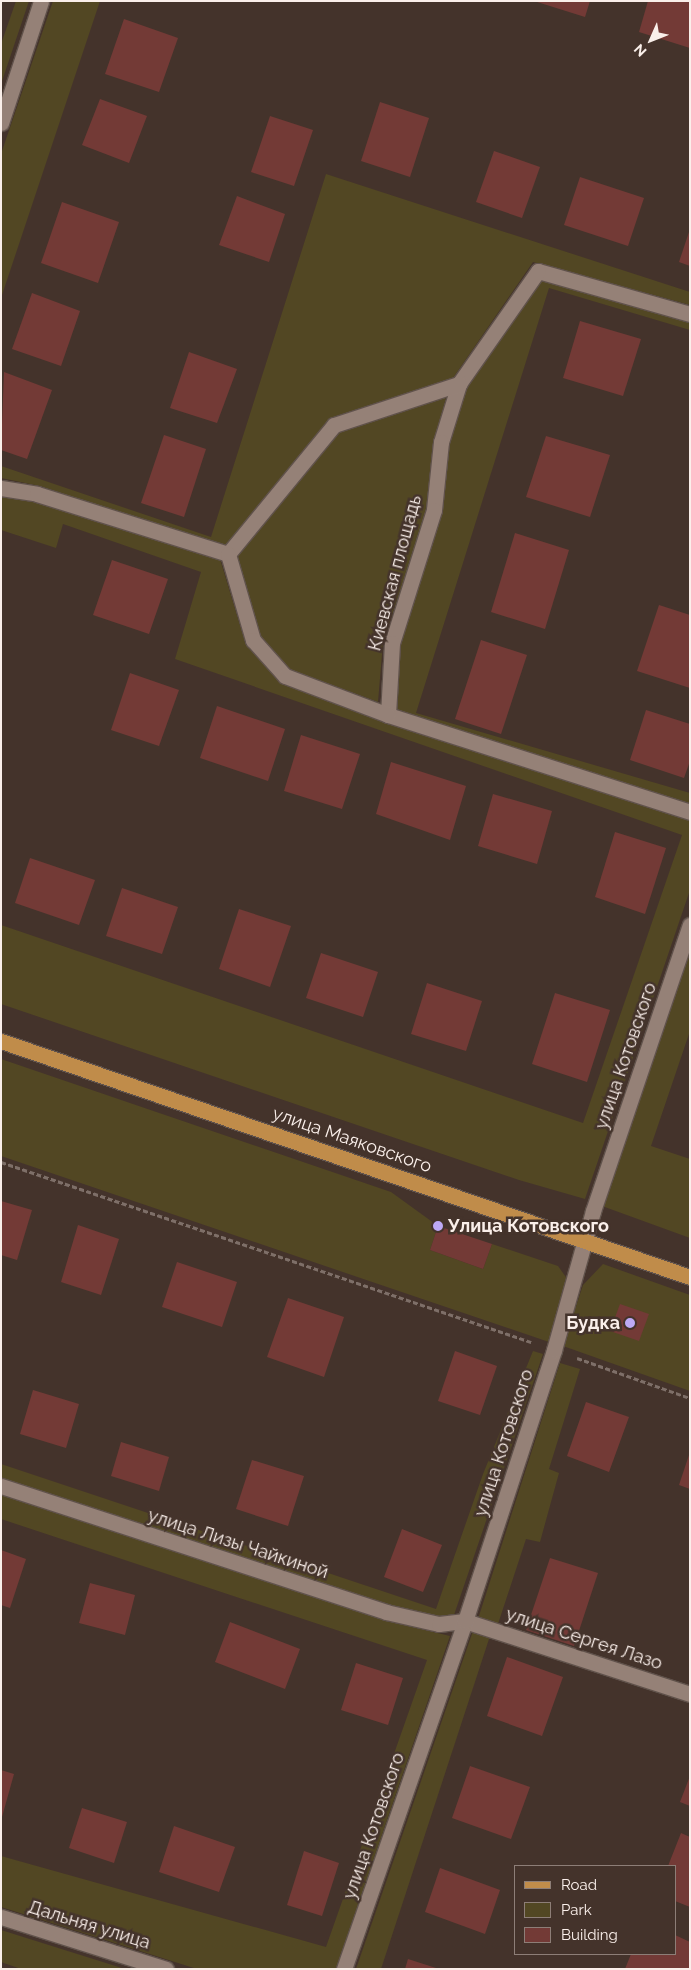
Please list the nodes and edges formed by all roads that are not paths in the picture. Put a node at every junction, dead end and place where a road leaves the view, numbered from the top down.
1 (41, 1) edge
2 (1, 122) edge
3 (690, 314) edge
4 (459, 384) junction
5 (1, 488) edge
6 (228, 554) junction
7 (388, 715) junction
8 (690, 812) edge
9 (690, 926) edge
10 (1, 1041) edge
11 (585, 1239) junction
12 (690, 1277) edge
13 (1, 1486) edge
14 (465, 1621) junction
15 (690, 1694) edge
16 (1, 1917) edge
17 (166, 1969) edge
18 (344, 1969) edge

1 - 2 street
3 - 4 street, Киевская площадь
4 - 6 street
4 - 7 street, Киевская площадь
5 - 6 street
6 - 7 street
7 - 8 street
9 - 11 street, улица Котовского
10 - 11 main road, улица Маяковского
11 - 12 main road, улица Маяковского
11 - 14 street, улица Котовского
13 - 14 street, улица Лизы Чайкиной
14 - 15 street, улица Сергея Лазо
14 - 18 street, улица Котовского
16 - 17 street, Дальняя улица

